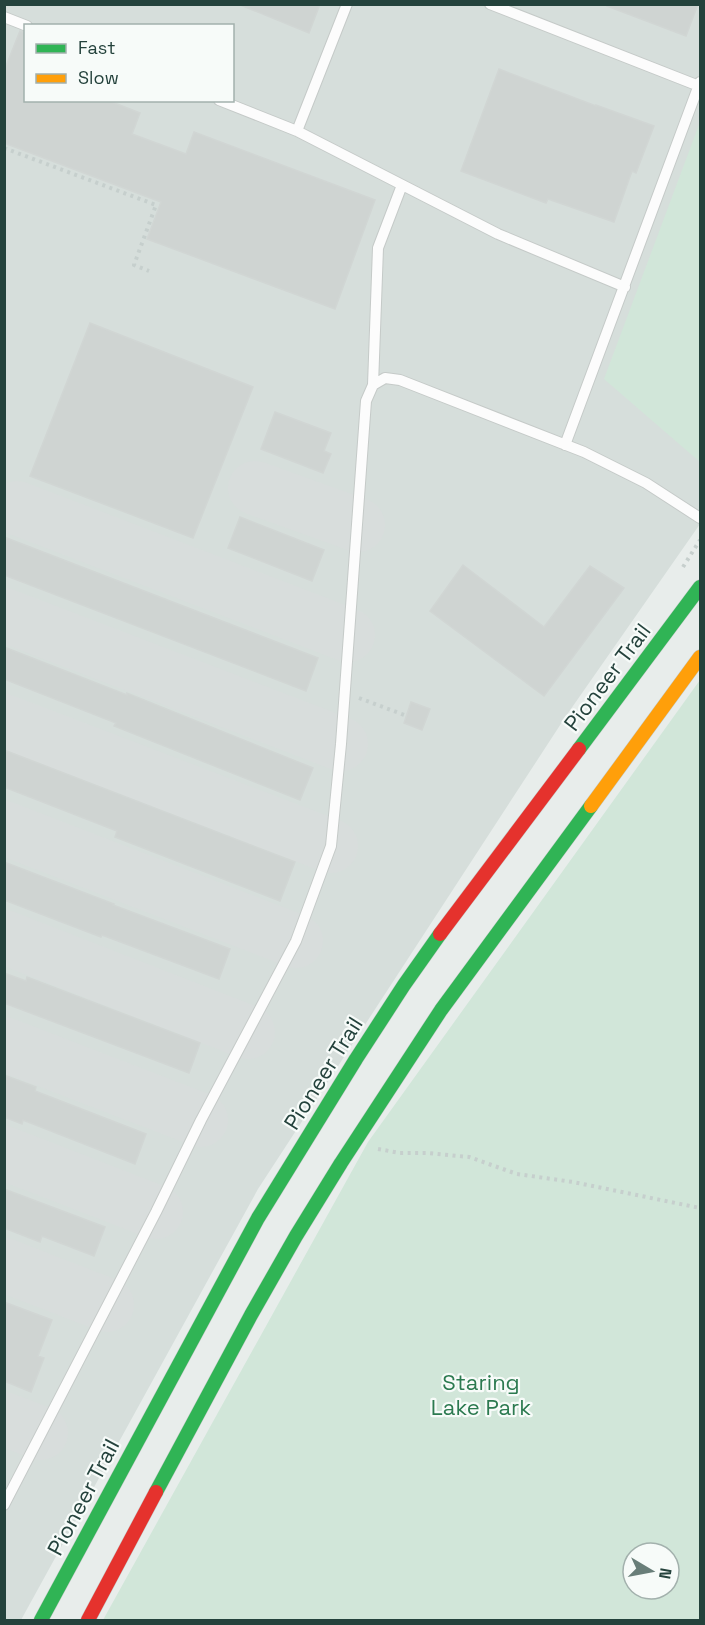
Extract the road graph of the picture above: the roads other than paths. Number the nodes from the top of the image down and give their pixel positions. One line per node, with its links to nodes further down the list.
1 (347, 4): 7 (lane)
2 (490, 4): 5 (lane)
3 (4, 17): 4 (lane)
4 (24, 25)
5 (700, 84): 9 (lane)
6 (224, 102): 7 (lane)
7 (297, 131): 8 (lane)
8 (402, 185): 9 (lane); 10 (lane)
9 (625, 287): 11 (lane)
10 (373, 385): 11 (lane); 15 (lane)
11 (565, 445): 12 (lane)
12 (700, 518)
13 (700, 586): 16 (main road, Pioneer Trail)
14 (700, 657): 17 (main road)
15 (4, 1505)
16 (41, 1620)
17 (88, 1620)

